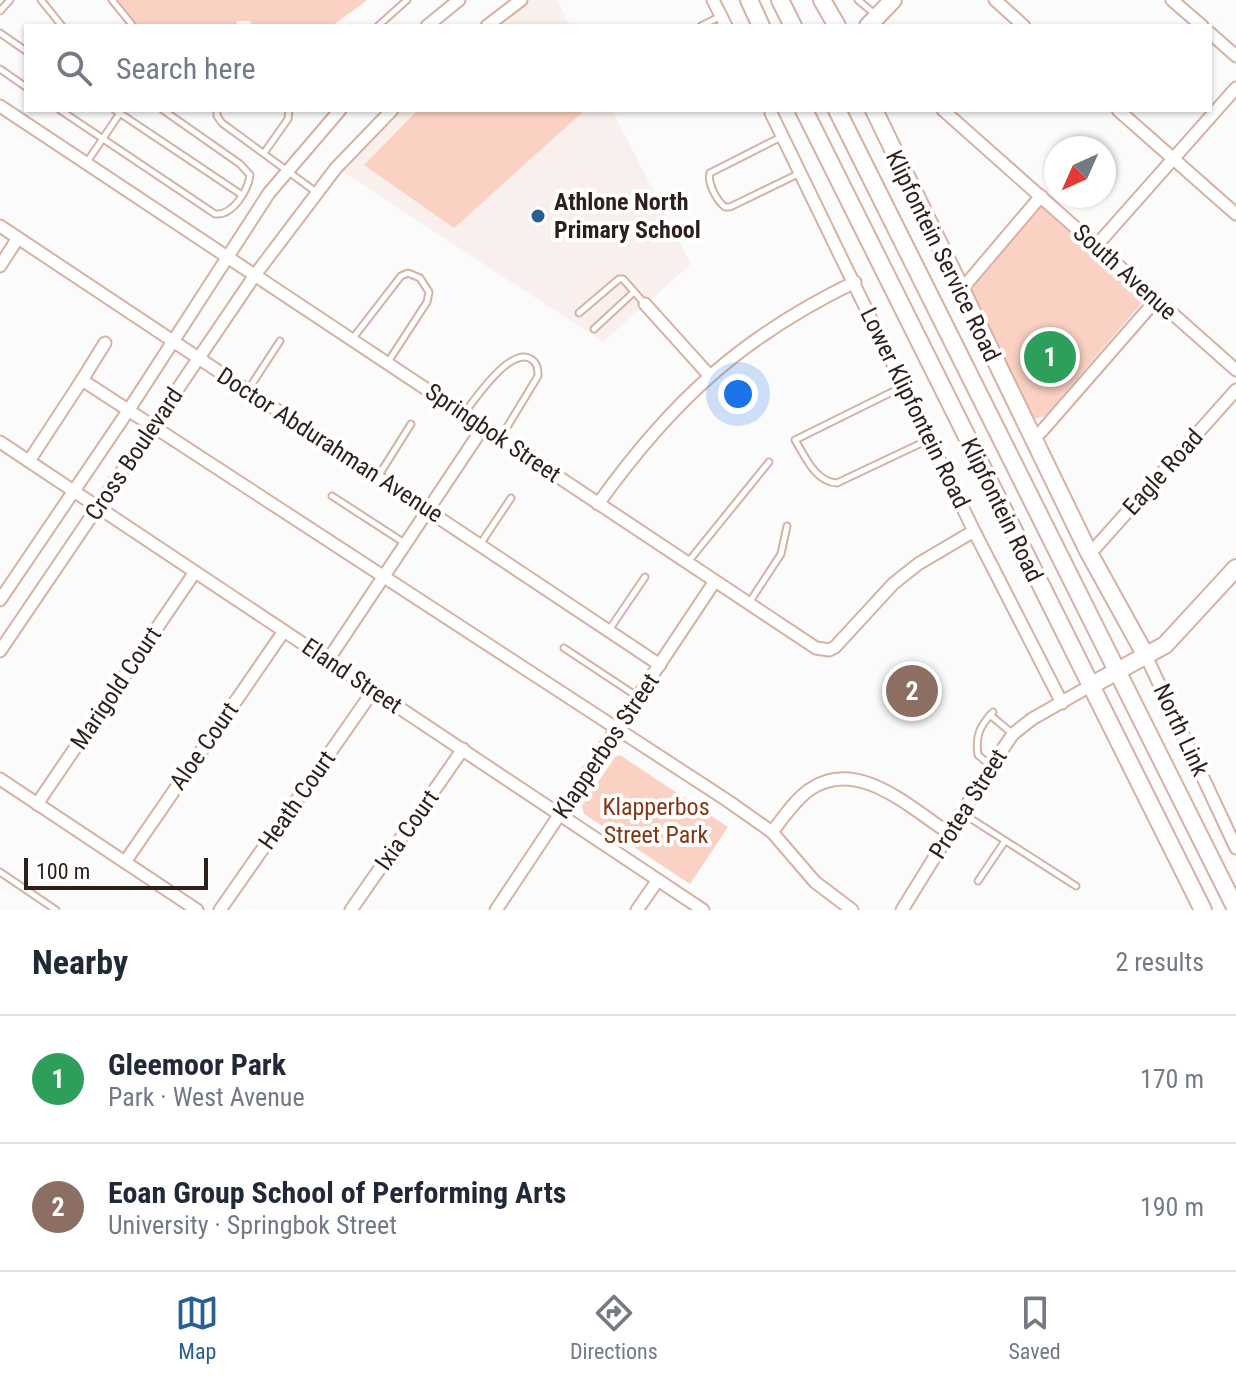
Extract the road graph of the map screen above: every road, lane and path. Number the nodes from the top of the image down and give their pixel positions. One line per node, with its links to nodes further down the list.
1 (10, 0): 15 (lane)
2 (41, 0): 18 (lane)
3 (112, 0): 19 (lane)
4 (407, 0): 20 (lane)
5 (459, 0): 21 (street)
6 (521, 0): 22 (street)
7 (713, 0): 16 (street)
8 (749, 0): 23 (main road)
9 (780, 0): 24 (main road)
10 (858, 0): 17 (lane)
11 (893, 0): 17 (main road)
12 (995, 0): 26 (street)
13 (1172, 0): 27 (street)
14 (823, 1): 25 (main road)
15 (0, 11)
16 (724, 21)
17 (873, 22)
18 (60, 24)
19 (131, 24)
20 (380, 24)
21 (429, 24)
22 (490, 24)
23 (760, 24)
24 (792, 24)
25 (836, 24)
26 (1022, 24)
27 (1200, 24)
28 (0, 33): 30 (lane)
29 (1212, 35): 31 (street)
30 (24, 50)
31 (1236, 56)
32 (0, 69): 33 (lane)
33 (24, 86)
34 (1236, 88): 52 (street)
35 (0, 106): 53 (street, Springbok Street)
36 (63, 112): 50 (lane)
37 (117, 112): 50 (lane); 57 (lane)
38 (166, 112): 57 (lane)
39 (217, 112): 51 (lane)
40 (289, 112): 51 (lane)
41 (338, 112): 54 (street, Cross Boulevard)
42 (390, 112): 56 (street, Cross Boulevard)
43 (805, 112): 124 (main road, Klipfontein Road)
44 (838, 112): 123 (main road, Klipfontein Road)
45 (875, 112): 67 (main road, Klipfontein Service Road)
46 (945, 112): 58 (street, South Avenue)
47 (1120, 112): 52 (street)
48 (771, 113): 49 (street, Lower Klipfontein Road)
49 (783, 136): 55 (street, Lower Klipfontein Road); 55 (lane)
50 (102, 138): 53 (lane); 57 (lane)
51 (264, 153): 54 (lane)
52 (1173, 159): 59 (street); 62 (street)
53 (86, 163): 63 (street, Springbok Street)
54 (288, 170): 56 (lane); 63 (street, Cross Boulevard)
55 (800, 172): 66 (street, Lower Klipfontein Road)
56 (317, 192): 65 (street, Cross Boulevard)
57 (242, 195)
58 (1041, 196): 62 (street, South Avenue); 67 (street)
59 (1236, 214)
60 (0, 226): 61 (street, Doctor Abdurahman Avenue)
61 (18, 238): 64 (street); 74 (street, Doctor Abdurahman Avenue)
62 (1096, 246): 69 (street, South Avenue)
63 (228, 257): 65 (street, Springbok Street); 74 (street, Cross Boulevard)
64 (0, 266)
65 (255, 275): 73 (street, Springbok Street); 77 (street, Cross Boulevard)
66 (855, 282): 80 (street); 82 (street, Lower Klipfontein Road)
67 (958, 287): 90 (main road, Klipfontein Service Road)
68 (634, 292): 70 (lane); 71 (lane); 72 (lane)
69 (1156, 300): 79 (street, South Avenue); 90 (street)
70 (645, 304): 80 (street)
71 (579, 313)
72 (594, 329)
73 (352, 339): 78 (street, Springbok Street); 78 (lane)
74 (173, 341): 77 (street, Doctor Abdurahman Avenue); 85 (street, Cross Boulevard)
75 (280, 341): 83 (lane)
76 (105, 343): 81 (street)
77 (198, 358): 83 (street, Doctor Abdurahman Avenue); 89 (street, Cross Boulevard)
78 (387, 363): 86 (street, Springbok Street)
79 (1236, 370)
80 (709, 375): 100 (street)
81 (82, 380): 85 (street); 94 (street)
82 (905, 386): 92 (street, Lower Klipfontein Road); 92 (lane)
83 (248, 390): 96 (street, Doctor Abdurahman Avenue)
84 (1236, 390): 107 (street, Eagle Road)
85 (128, 411): 89 (street); 97 (street, Cross Boulevard)
86 (464, 413): 88 (street, Springbok Street); 91 (lane)
87 (411, 424): 96 (lane)
88 (484, 426): 91 (street, Springbok Street); 102 (street)
89 (152, 427): 101 (street, Cross Boulevard); 112 (street)
90 (1032, 436): 107 (main road, Klipfontein Service Road)
91 (501, 438): 100 (street, Springbok Street)
92 (931, 439): 104 (street, Lower Klipfontein Road)
93 (0, 442): 94 (street, Eland Street)
94 (29, 461): 97 (street, Eland Street)
95 (769, 462): 108 (lane)
96 (378, 476): 102 (street, Doctor Abdurahman Avenue)
97 (73, 491): 101 (street, Eland Street); 114 (street, Cross Boulevard)
98 (332, 496): 105 (lane)
99 (511, 498): 106 (lane)
100 (598, 504): 108 (street, Springbok Street)
101 (99, 508): 110 (street, Eland Street); 119 (street, Cross Boulevard)
102 (430, 510): 105 (street); 106 (street, Doctor Abdurahman Avenue)
103 (787, 526): 115 (lane)
104 (974, 531): 115 (street, Springbok Street); 127 (street, Lower Klipfontein Road)
105 (407, 544): 112 (street)
106 (480, 544): 117 (street, Doctor Abdurahman Avenue)
107 (1088, 551): 120 (main road, Klipfontein Service Road)
108 (687, 562): 113 (street, Springbok Street)
109 (1236, 568): 120 (main road)
110 (195, 572): 116 (street, Eland Street); 133 (street, Marigold Court)
111 (645, 577): 117 (lane)
112 (384, 579): 121 (street); 128 (street)
113 (715, 581): 115 (street, Springbok Street); 122 (street, Klapperbos Street)
114 (0, 600)
115 (749, 604)
116 (284, 631): 121 (street, Eland Street); 140 (street, Aloe Court)
117 (609, 631): 122 (street, Doctor Abdurahman Avenue)
118 (564, 648): 126 (lane)
119 (0, 651)
120 (1146, 656): 123 (main road); 139 (street, North Link)
121 (328, 660): 125 (street, Eland Street)
122 (660, 665): 126 (street, Klapperbos Street)
123 (1116, 672): 124 (main road); 145 (main road, Klipfontein Road)
124 (1090, 686): 127 (street, Protea Street); 155 (main road, Klipfontein Road)
125 (373, 691): 130 (street, Eland Street); 148 (street, Heath Court)
126 (639, 698): 128 (street, Klapperbos Street)
127 (1062, 703): 129 (street, Protea Street)
128 (617, 730): 135 (street, Klapperbos Street); 136 (street)
129 (1013, 734): 131 (street, Protea Street); 131 (lane)
130 (463, 749): 135 (street, Eland Street); 149 (street, Ixia Court)
131 (991, 766): 134 (street, Protea Street)
132 (0, 779): 133 (street)
133 (37, 804): 140 (street)
134 (962, 813): 137 (street, Protea Street); 138 (lane)
135 (560, 815): 142 (street, Eland Street); 150 (street, Klapperbos Street)
136 (772, 832): 137 (street); 153 (street)
137 (949, 833): 154 (street, Protea Street)
138 (1005, 841): 143 (lane); 144 (lane)
139 (1236, 848)
140 (125, 862): 147 (street)
141 (0, 872): 146 (lane)
142 (658, 880): 151 (street); 152 (street, Eland Street)
143 (978, 881)
144 (1076, 886)
145 (1236, 909)
146 (56, 910)
147 (197, 910)
148 (220, 910)
149 (351, 910)
150 (496, 910)
151 (637, 910)
152 (703, 910)
153 (852, 910)
154 (902, 910)
155 (1203, 910)

